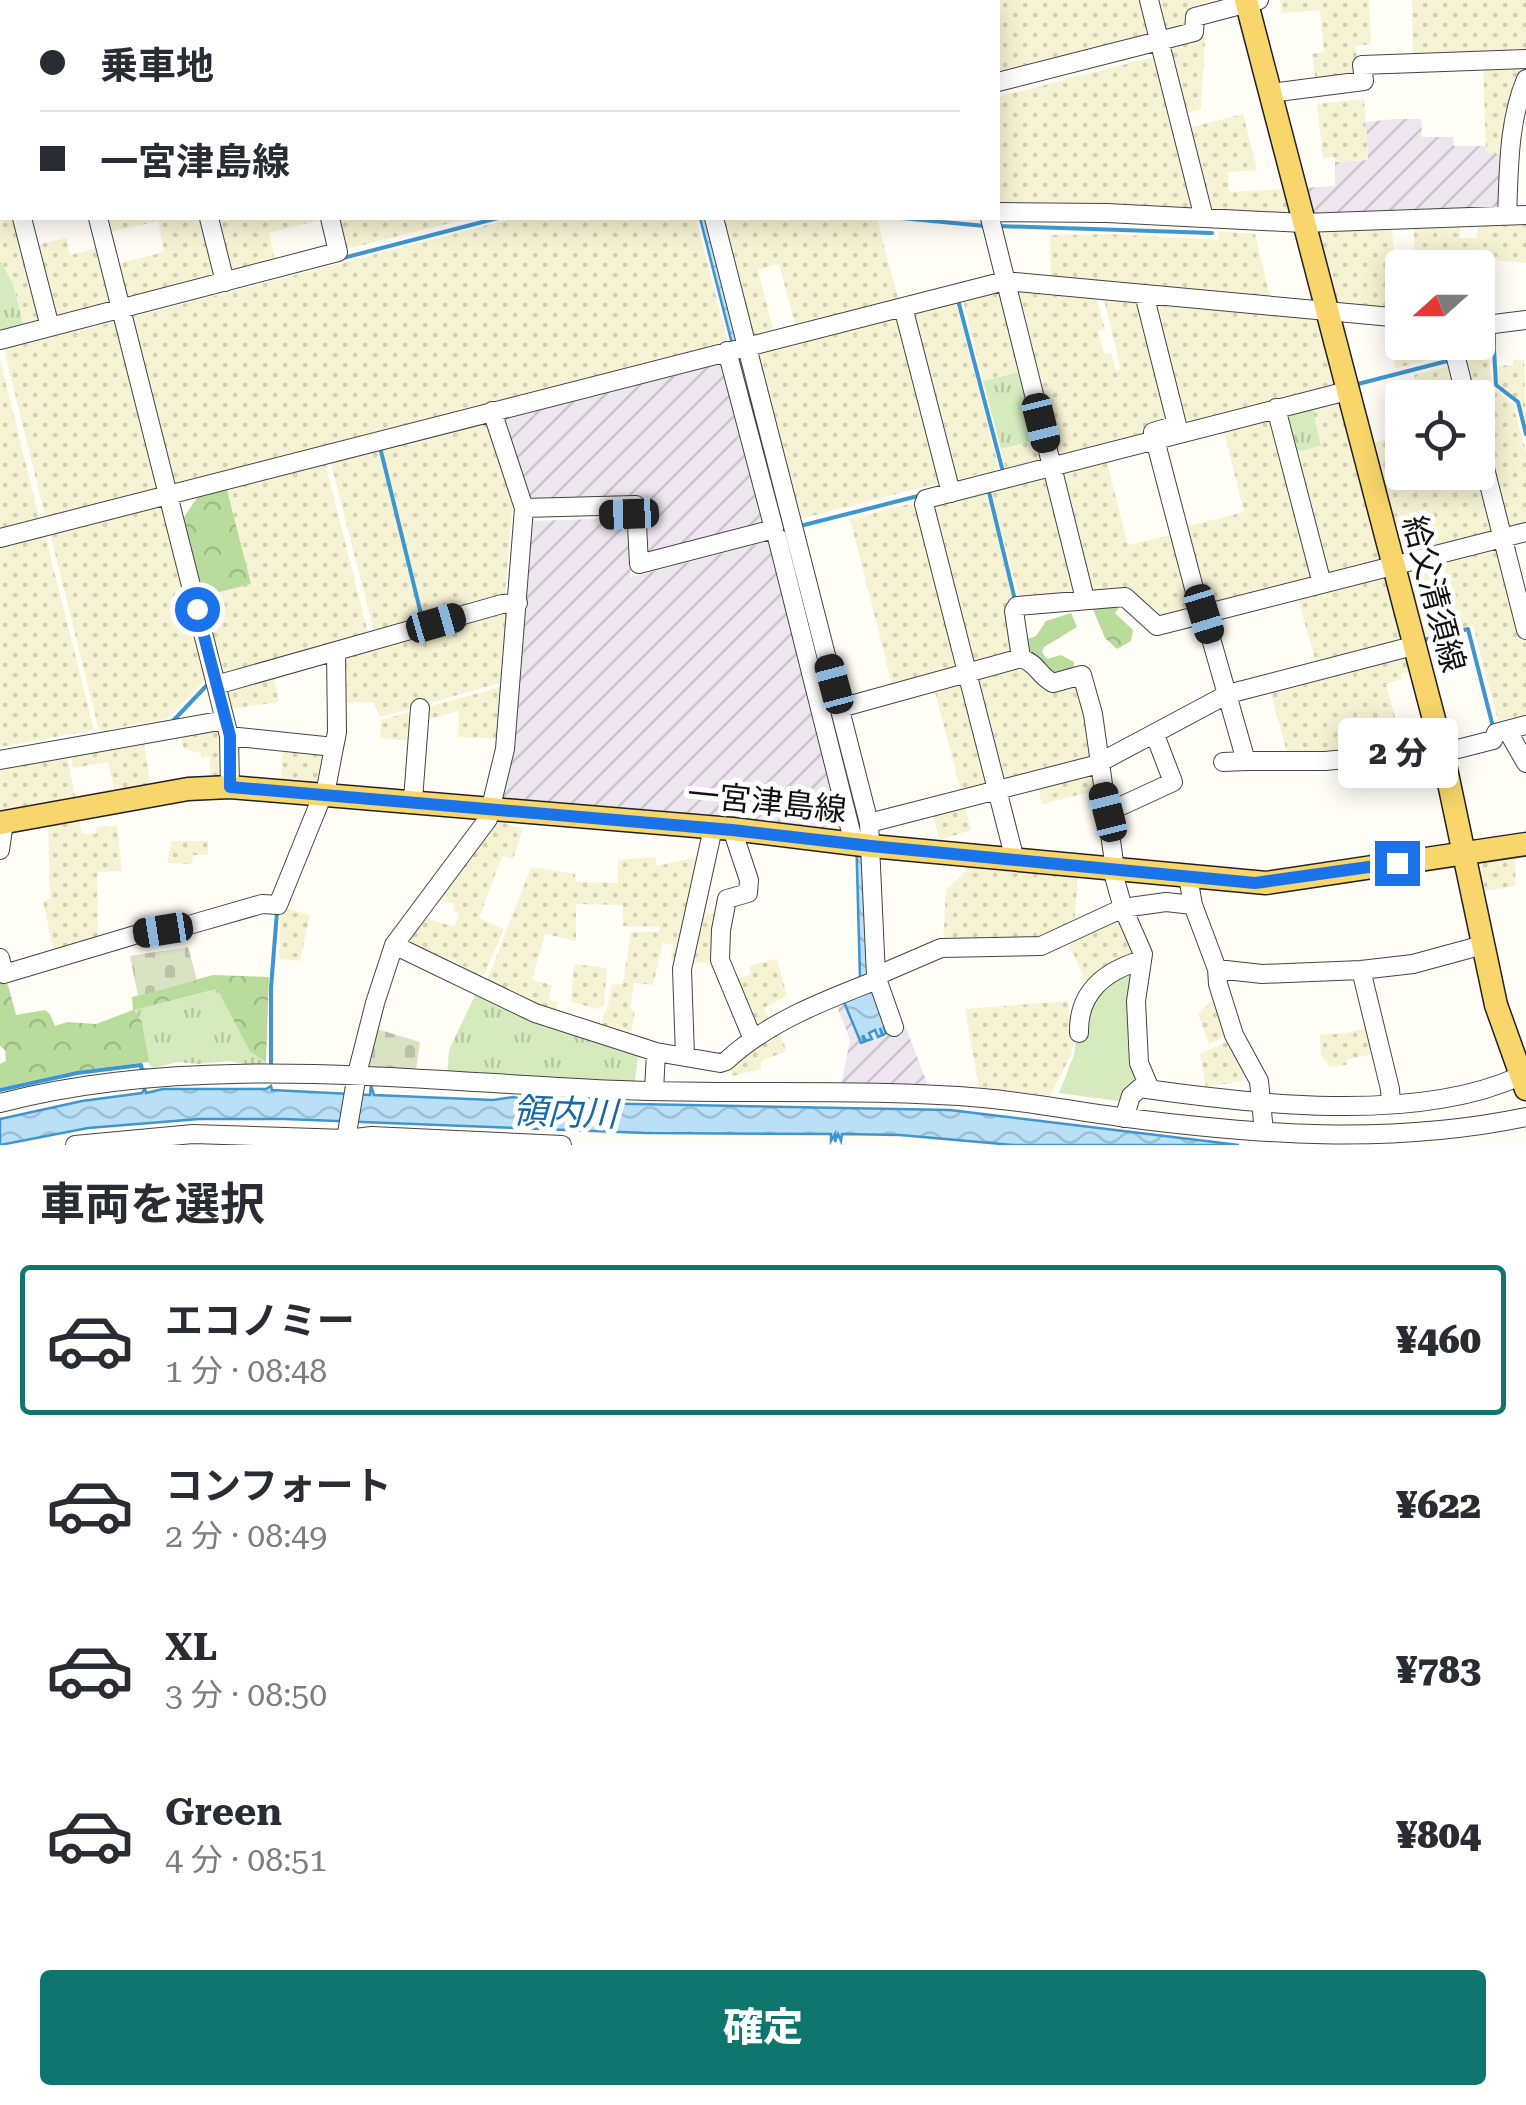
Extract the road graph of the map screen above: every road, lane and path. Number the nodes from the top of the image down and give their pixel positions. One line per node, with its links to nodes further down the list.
1 (1149, 0): 3 (street)
2 (1251, 1): 3 (street); 8 (main road, 給父清須線)
3 (1161, 46): 6 (street); 7 (street); 11 (street)
4 (1526, 59): 8 (street)
5 (1526, 79): 10 (street)
6 (1000, 82)
7 (1000, 92)
8 (1270, 93): 18 (main road, 給父清須線)
9 (1000, 212): 11 (street)
10 (1516, 216): 18 (street)
11 (1204, 218): 18 (street)
12 (23, 220): 28 (street)
13 (99, 220): 24 (street)
14 (210, 220): 20 (street)
15 (330, 220): 20 (street)
16 (714, 220): 30 (street)
17 (990, 220): 19 (street)
18 (1303, 223): 23 (main road, 給父清須線)
19 (1005, 281): 21 (street); 22 (street); 35 (street)
20 (226, 282): 24 (street)
21 (1144, 294): 23 (street); 34 (street)
22 (903, 307): 30 (street); 37 (street)
23 (1326, 308): 25 (street); 31 (main road, 給父清須線)
24 (121, 309): 28 (street); 38 (street)
25 (1385, 316)
26 (1526, 320): 27 (street)
27 (1495, 324)
28 (50, 327): 29 (street)
29 (0, 340)
30 (737, 348): 33 (street); 41 (street); 41 (street)
31 (1347, 391): 32 (street); 44 (main road, 給父清須線)
32 (1276, 408): 34 (street); 45 (street)
33 (492, 411): 38 (street); 39 (street)
34 (1154, 438): 35 (street); 48 (street)
35 (1052, 466): 37 (street); 46 (street)
36 (1490, 490): 43 (street)
37 (951, 492): 53 (street)
38 (168, 494): 42 (street); 54 (street)
39 (524, 513): 41 (street); 47 (street)
40 (1526, 532): 43 (street)
41 (778, 535): 57 (street); 76 (street)
42 (0, 538)
43 (1502, 538): 44 (street); 49 (street)
44 (1392, 566): 45 (street); 50 (main road, 給父清須線)
45 (1322, 584): 48 (street)
46 (1086, 599): 48 (street); 52 (street)
47 (518, 603): 51 (street); 72 (street)
48 (1202, 615): 55 (street)
49 (1526, 630)
50 (1413, 646): 55 (street); 62 (main road, 給父清須線)
51 (336, 652): 54 (street); 61 (street)
52 (1021, 658): 53 (street); 67 (street)
53 (968, 673): 57 (street); 69 (street)
54 (216, 685): 59 (street)
55 (1228, 694): 60 (street); 64 (street)
56 (420, 708): 71 (street)
57 (840, 708): 76 (street)
58 (1517, 727): 62 (street); 66 (street)
59 (227, 728): 61 (street); 63 (street); 68 (street)
60 (1155, 734): 67 (street); 73 (street)
61 (334, 748): 70 (street)
62 (1442, 752): 64 (street); 79 (main road, 給父清須線)
63 (0, 760)
64 (1246, 761): 65 (street)
65 (1223, 762)
66 (1526, 763)
67 (1099, 764): 69 (street); 73 (street)
68 (230, 787): 70 (main road, 一宮津島線); 74 (main road, 一宮津島線)
69 (998, 792): 76 (street); 80 (street)
70 (324, 794): 71 (main road, 一宮津島線); 87 (street)
71 (413, 800): 72 (main road, 一宮津島線)
72 (491, 808): 75 (main road, 一宮津島線); 85 (street)
73 (1108, 812): 81 (street)
74 (2, 822): 78 (street)
75 (723, 829): 76 (main road, 一宮津島線); 94 (street); 96 (street)
76 (864, 841): 80 (main road, 一宮津島線); 91 (street)
77 (1526, 844): 79 (main road, 一宮津島線)
78 (0, 850)
79 (1466, 852): 82 (main road, 一宮津島線); 86 (main road, 給父清須線)
80 (1015, 860): 81 (main road, 一宮津島線)
81 (1114, 869): 82 (main road, 一宮津島線); 84 (street)
82 (1188, 876): 83 (street)
83 (1193, 905): 84 (street); 89 (street)
84 (1124, 908): 88 (street); 91 (street)
85 (394, 945): 95 (street); 97 (street)
86 (1483, 945): 90 (street); 98 (main road, 給父清須線)
87 (0, 958)
88 (1142, 960): 93 (street); 99 (street)
89 (1218, 969): 90 (street); 101 (street)
90 (1361, 970): 103 (street)
91 (872, 981): 92 (street); 94 (street)
92 (894, 1027)
93 (1080, 1033)
94 (752, 1037): 96 (street)
95 (656, 1052): 96 (street); 100 (street)
96 (685, 1056)
97 (357, 1077): 100 (street); 102 (street); 107 (street)
98 (1523, 1082): 103 (street)
99 (1150, 1089): 101 (street); 105 (street)
100 (654, 1091): 105 (street)
101 (1263, 1102): 103 (street); 106 (street)
102 (0, 1103)
103 (1391, 1104)
104 (1526, 1116): 106 (street)
105 (1124, 1118): 106 (street)
106 (1264, 1132)
107 (346, 1139): 108 (street); 110 (street)
108 (263, 1140): 109 (street)
109 (75, 1145)
110 (562, 1145)

